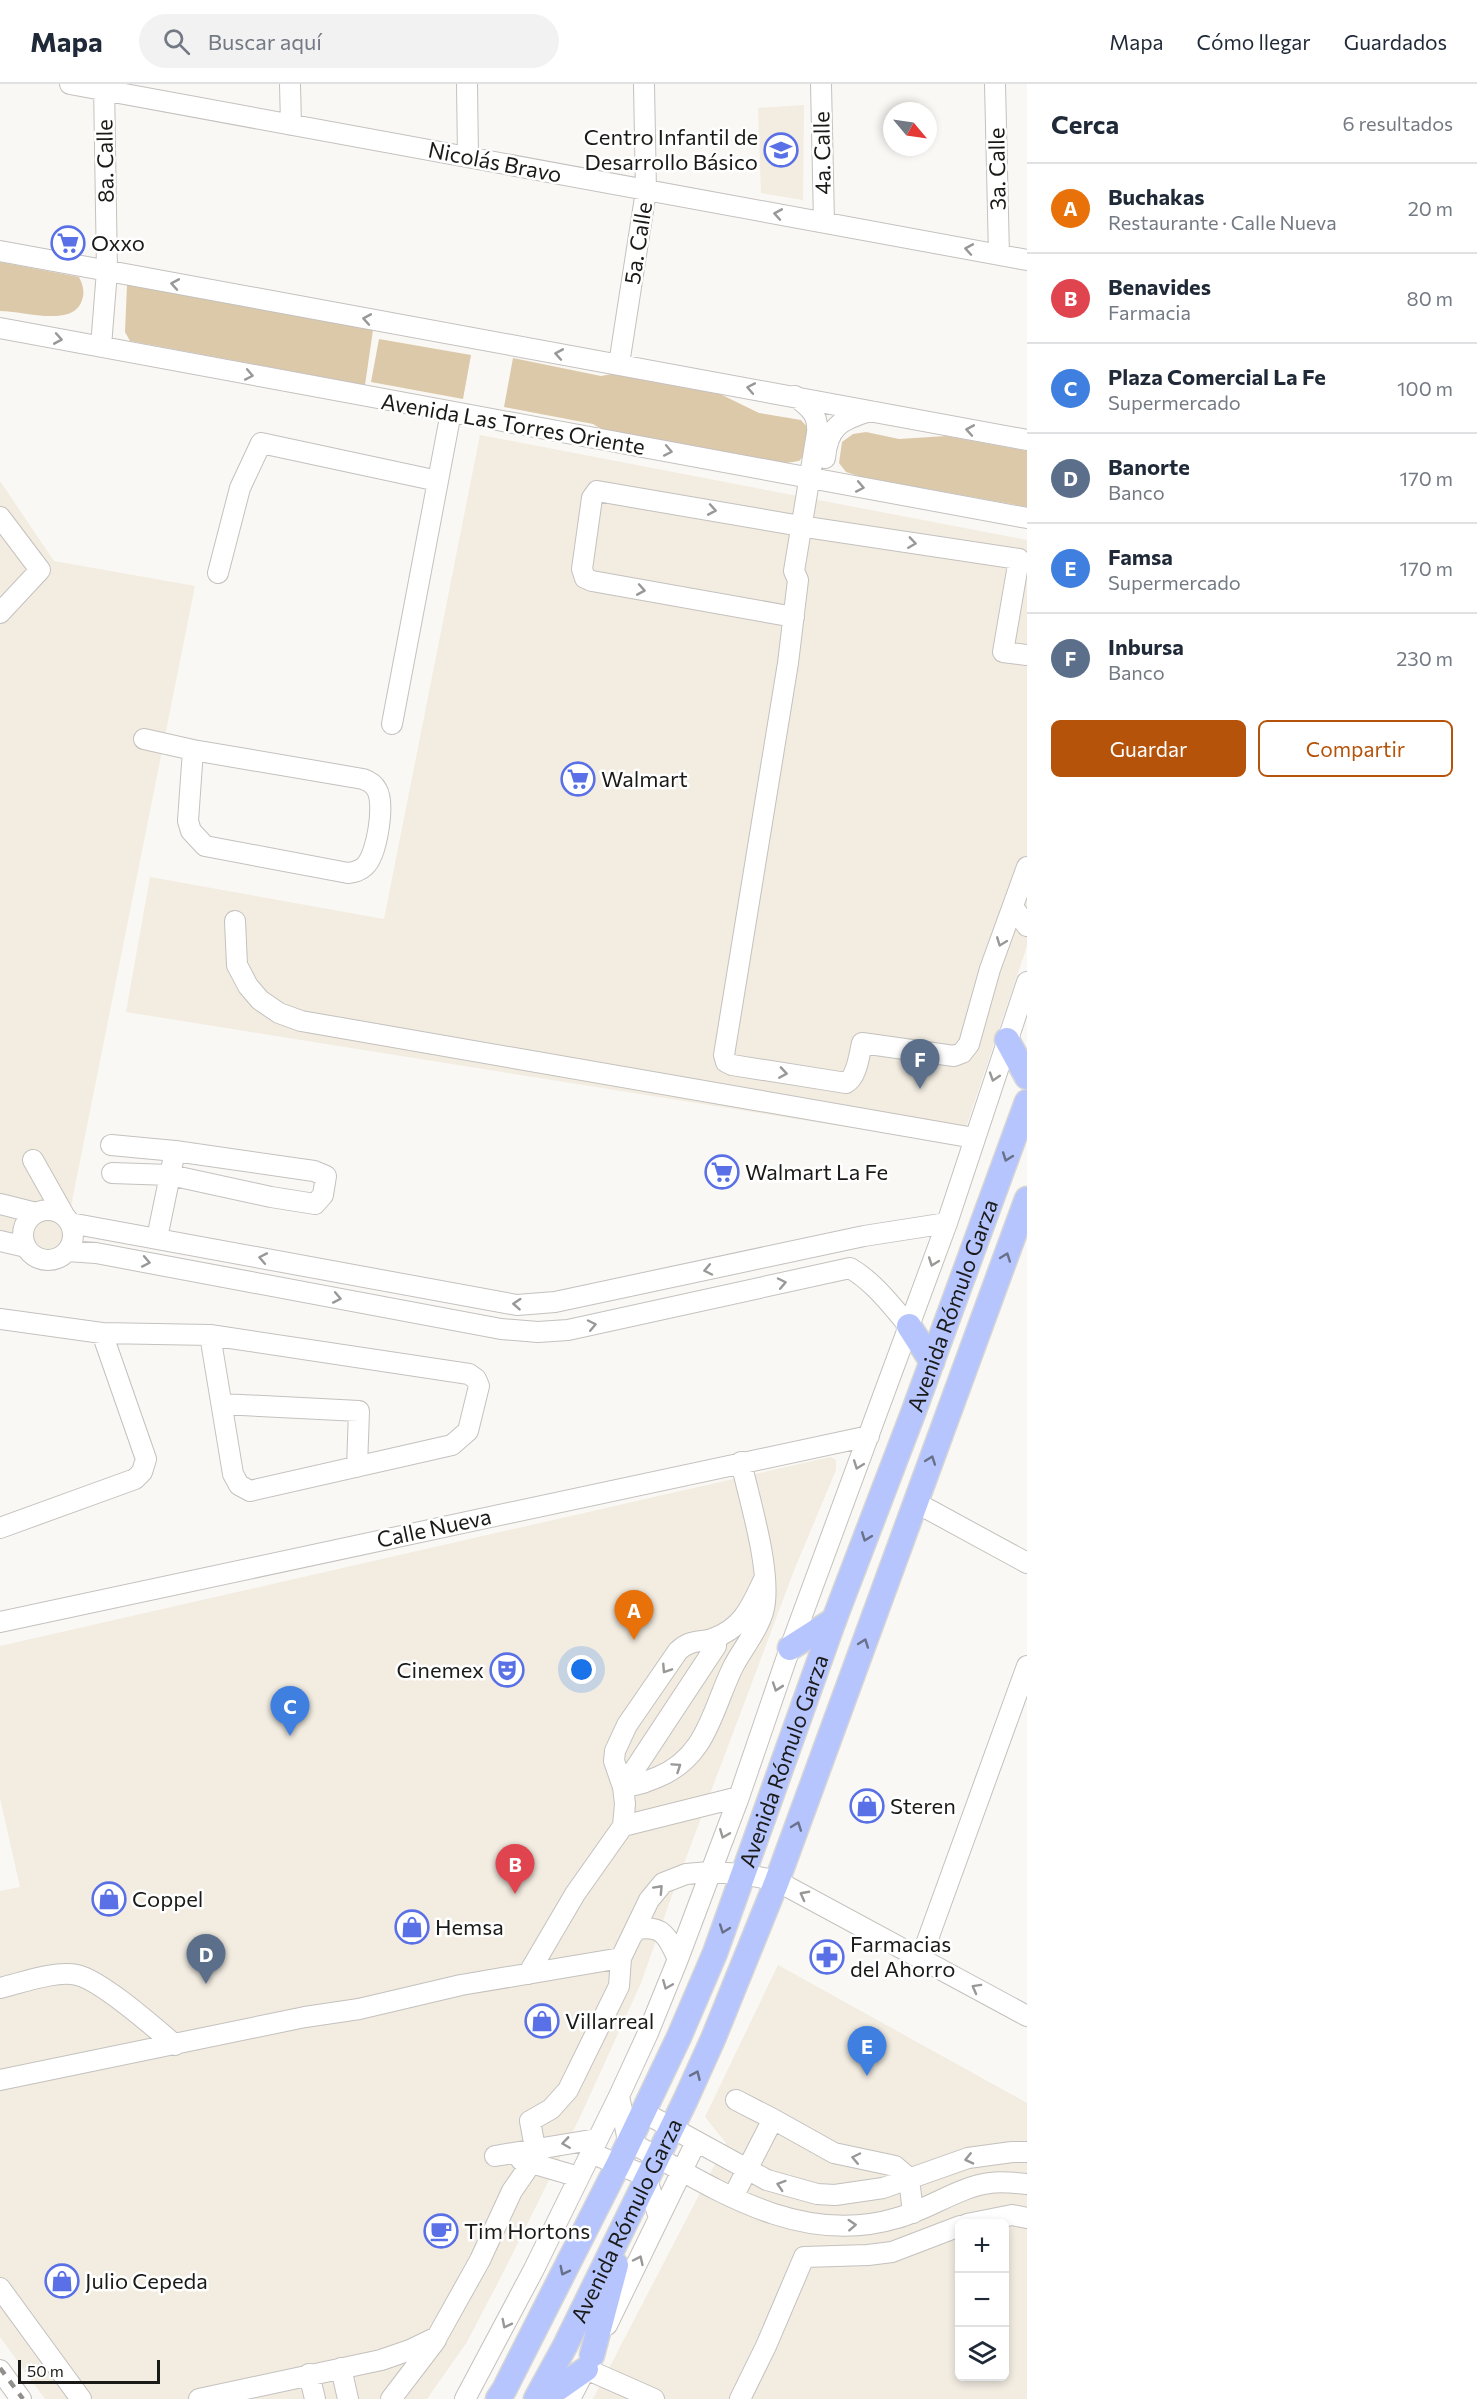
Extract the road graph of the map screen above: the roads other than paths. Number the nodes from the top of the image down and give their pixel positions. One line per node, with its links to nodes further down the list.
1 (70, 84): 7 (street, Nicolás Bravo)
2 (290, 84): 8 (street)
3 (466, 84): 9 (street)
4 (644, 84): 10 (street, 5a. Calle)
5 (821, 84): 11 (street, 4a. Calle)
6 (995, 84): 13 (street, 3a. Calle)
7 (104, 87): 8 (street, Nicolás Bravo); 15 (street, 8a. Calle)
8 (291, 125): 9 (street, Nicolás Bravo)
9 (468, 157): 10 (street, Nicolás Bravo)
10 (646, 191): 11 (street, Nicolás Bravo, one-way to 10); 18 (street, 5a. Calle)
11 (824, 222): 13 (street, Nicolás Bravo, one-way to 11)
12 (0, 251): 15 (street)
13 (999, 255): 14 (street, Nicolás Bravo)
14 (1027, 260)
15 (107, 271): 17 (street, 8a. Calle); 18 (street, one-way to 15)
16 (0, 328): 17 (street, Avenida Las Torres Oriente, one-way to 17)
17 (101, 346): 21 (street, Avenida Las Torres Oriente, one-way to 21)
18 (619, 364): 19 (street, one-way to 18)
19 (795, 396): 20 (street); 23 (street)
20 (870, 411): 22 (street, one-way to 20); 23 (street)
21 (451, 412): 23 (street, Avenida Las Torres Oriente, one-way to 23); 24 (street)
22 (1027, 440)
23 (816, 479): 26 (street, Avenida Las Torres Oriente, one-way to 26); 27 (street)
24 (438, 481): 29 (street); 33 (street)
25 (0, 517): 30 (street)
26 (1027, 519)
27 (807, 527): 28 (street, one-way to 28); 31 (street); 31 (street)
28 (1023, 560): 32 (street)
29 (218, 573)
30 (0, 613)
31 (794, 617): 37 (street)
32 (1027, 655)
33 (392, 724)
34 (144, 739): 35 (street)
35 (194, 750): 35 (street)
36 (1027, 867): 37 (street)
37 (1013, 908): 39 (street)
38 (235, 921): 44 (street)
39 (1027, 926)
40 (1027, 982): 41 (street)
41 (1007, 1040): 42 (main road); 44 (street, one-way to 44)
42 (1027, 1077)
43 (1026, 1109): 69 (main road, Avenida Rómulo Garza, one-way to 69)
44 (974, 1138): 54 (street)
45 (111, 1145): 46 (street)
46 (175, 1151): 49 (street); 49 (street)
47 (33, 1160): 53 (street)
48 (112, 1173): 49 (street)
49 (170, 1175): 56 (street)
50 (1027, 1199): 74 (main road, Avenida Rómulo Garza, one-way to 50)
51 (0, 1204): 52 (street)
52 (36, 1213): 53 (street); 59 (street)
53 (67, 1219): 55 (street); 60 (street)
54 (947, 1223): 57 (street); 65 (street, one-way to 65)
55 (123, 1232): 56 (street); 61 (street)
56 (157, 1238): 63 (street, one-way to 56)
57 (848, 1240): 62 (street); 63 (street, one-way to 63)
58 (0, 1241): 59 (street)
59 (26, 1247): 60 (street)
60 (67, 1251): 61 (street)
61 (120, 1258): 66 (street, one-way to 66)
62 (850, 1268): 65 (street); 66 (street, one-way to 62)
63 (555, 1302): 66 (street)
64 (0, 1319): 67 (street)
65 (909, 1326): 69 (main road); 71 (street)
66 (551, 1332)
67 (102, 1333): 68 (street); 75 (street)
68 (210, 1335): 70 (street); 73 (street)
69 (932, 1362): 78 (main road, Avenida Rómulo Garza, one-way to 78)
70 (222, 1404): 73 (street); 73 (street)
71 (869, 1436): 72 (street, Calle Nueva); 81 (street, one-way to 81)
72 (741, 1462): 77 (street); 79 (street, Calle Nueva)
73 (357, 1467)
74 (915, 1502): 76 (street); 89 (main road, Avenida Rómulo Garza, one-way to 74)
75 (0, 1528)
76 (1027, 1563)
77 (765, 1576): 80 (street); 83 (street)
78 (834, 1620): 81 (main road); 88 (main road, Avenida Rómulo Garza)
79 (0, 1622)
80 (714, 1643): 83 (street); 84 (street); 84 (street, one-way to 84)
81 (790, 1648): 85 (street, one-way to 85)
82 (1027, 1666): 92 (street)
83 (733, 1668): 84 (street, one-way to 83)
84 (623, 1787): 86 (street)
85 (739, 1797): 86 (street); 87 (street, one-way to 87)
86 (622, 1826): 94 (street)
87 (709, 1872): 88 (street); 90 (street, one-way to 87); 93 (street)
88 (744, 1874): 89 (street); 101 (main road, Avenida Rómulo Garza, one-way to 101)
89 (777, 1881): 92 (street, one-way to 89); 103 (main road, Avenida Rómulo Garza, one-way to 89)
90 (632, 1935): 91 (street); 93 (street)
91 (621, 1958): 94 (street); 108 (street)
92 (921, 1958): 96 (street, one-way to 92)
93 (678, 1959): 99 (street, one-way to 99)
94 (528, 1974): 97 (street)
95 (0, 1988): 97 (street)
96 (1027, 2016)
97 (175, 2045): 98 (street)
98 (0, 2080)
99 (619, 2096): 105 (street); 106 (street)
100 (736, 2100): 102 (street)
101 (643, 2112): 103 (street); 106 (main road, Avenida Rómulo Garza)
102 (773, 2119): 110 (street); 113 (street, one-way to 102)
103 (672, 2128): 104 (street); 109 (main road, Avenida Rómulo Garza)
104 (696, 2142): 110 (street); 111 (street)
105 (594, 2146): 106 (street); 108 (street, one-way to 108); 112 (street)
106 (623, 2152): 109 (street); 135 (main road, Avenida Rómulo Garza, one-way to 135)
107 (1027, 2152): 113 (street, one-way to 113)
108 (533, 2155): 112 (street); 123 (street)
109 (652, 2167): 111 (street); 116 (main road, Avenida Rómulo Garza); 118 (street)
110 (746, 2169): 113 (street, one-way to 110); 115 (street)
111 (683, 2171): 115 (street); 118 (street)
112 (579, 2177): 134 (street, one-way to 134)
113 (909, 2178): 117 (street)
114 (1027, 2184): 117 (street)
115 (733, 2197): 117 (street, one-way to 117)
116 (630, 2213): 124 (main road); 136 (main road, Avenida Rómulo Garza)
117 (913, 2213)
118 (659, 2218): 124 (street, one-way to 118)
119 (1027, 2218): 120 (street)
120 (990, 2219)
121 (955, 2228): 140 (street)
122 (0, 2288): 129 (street)
123 (437, 2337): 125 (street); 133 (street)
124 (589, 2362): 137 (main road); 138 (street); 139 (street)
125 (341, 2368): 127 (street); 132 (street)
126 (0, 2370): 128 (street)
127 (309, 2374): 130 (street); 131 (street)
128 (21, 2399)
129 (81, 2399)
130 (199, 2399)
131 (315, 2399)
132 (348, 2399)
133 (391, 2399)
134 (465, 2399)
135 (498, 2399)
136 (536, 2399)
137 (543, 2399)
138 (570, 2399)
139 (654, 2399)
140 (740, 2399)

